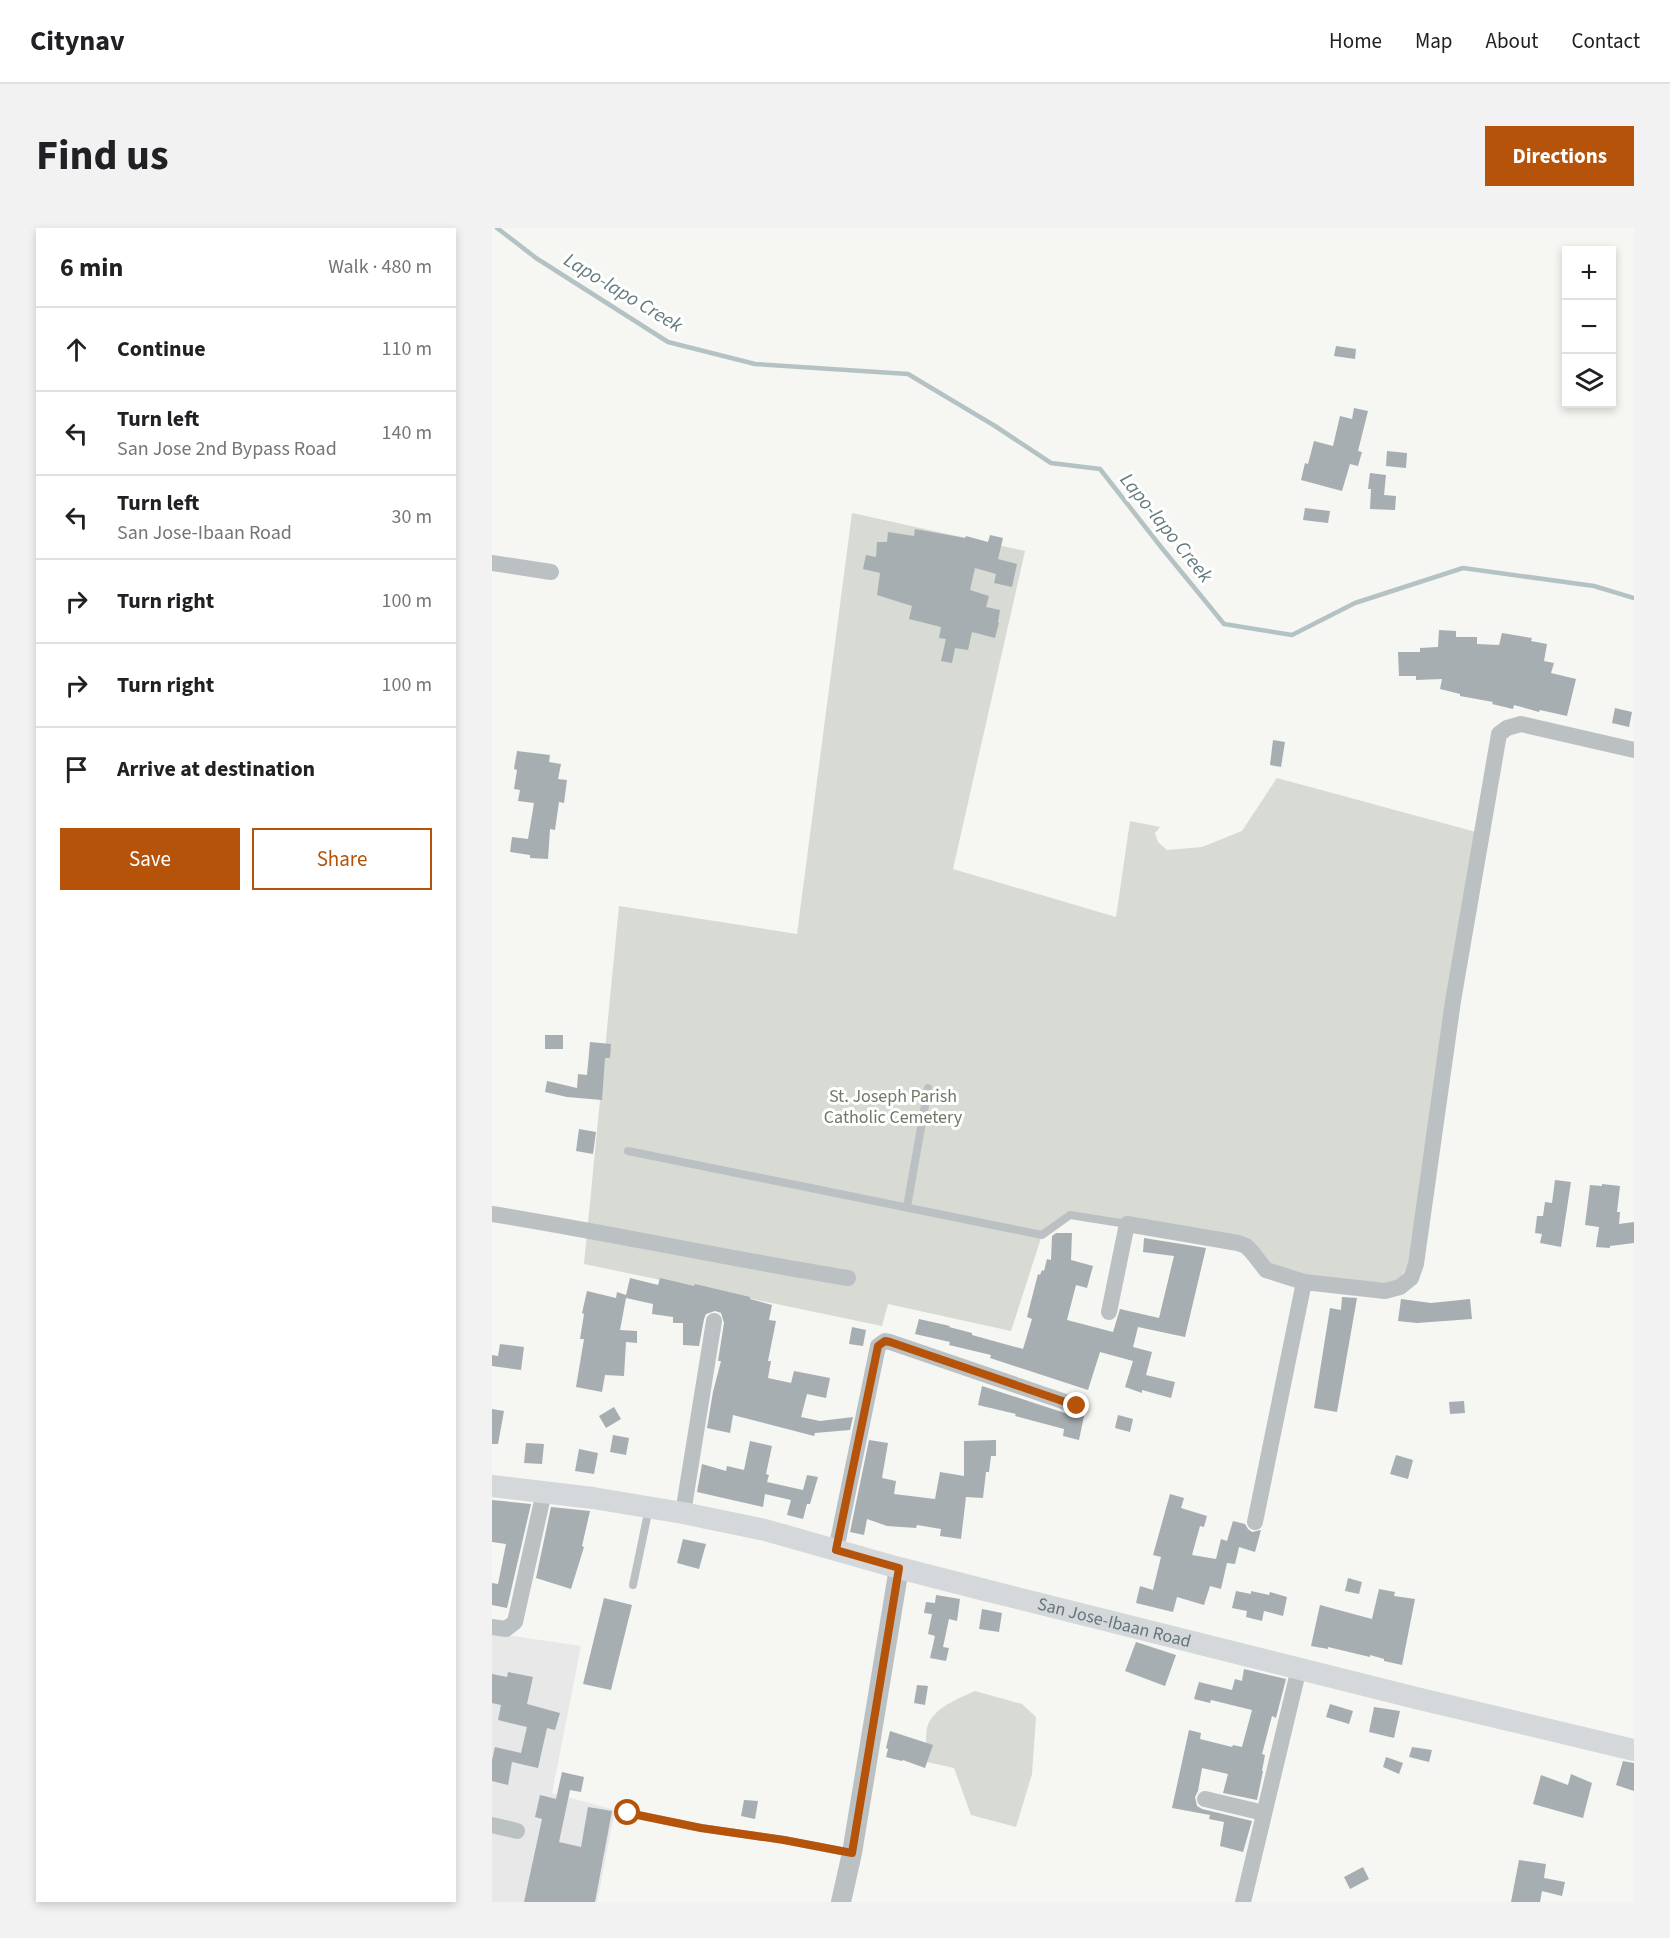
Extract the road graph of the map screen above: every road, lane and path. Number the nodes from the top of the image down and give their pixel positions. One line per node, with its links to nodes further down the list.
1 (492, 563): 2 (street)
2 (551, 572)
3 (1634, 750): 10 (street)
4 (928, 1088): 6 (lane)
5 (628, 1151): 6 (lane)
6 (907, 1207): 8 (lane)
7 (492, 1214): 9 (street)
8 (1127, 1224): 10 (street); 11 (street)
9 (848, 1278)
10 (1304, 1282): 18 (street)
11 (1109, 1312)
12 (714, 1321): 17 (street)
13 (1077, 1406): 19 (street)
14 (492, 1486): 15 (main road, San Jose-Ibaan Road)
15 (544, 1492): 16 (main road, San Jose-Ibaan Road); 22 (street)
16 (650, 1507): 17 (main road, San Jose-Ibaan Road); 21 (lane)
17 (683, 1513): 19 (main road, San Jose-Ibaan Road)
18 (1255, 1521)
19 (836, 1550): 20 (main road, San Jose-Ibaan Road)
20 (899, 1568): 23 (main road, San Jose-Ibaan Road); 30 (street)
21 (633, 1585)
22 (499, 1628)
23 (1299, 1668): 24 (main road, San Jose-Ibaan Road); 27 (street)
24 (1634, 1750)
25 (1204, 1799): 27 (street)
26 (628, 1813): 30 (lane)
27 (1264, 1813): 32 (street)
28 (492, 1825): 29 (street)
29 (518, 1831)
30 (852, 1853): 31 (street)
31 (841, 1902)
32 (1243, 1902)

